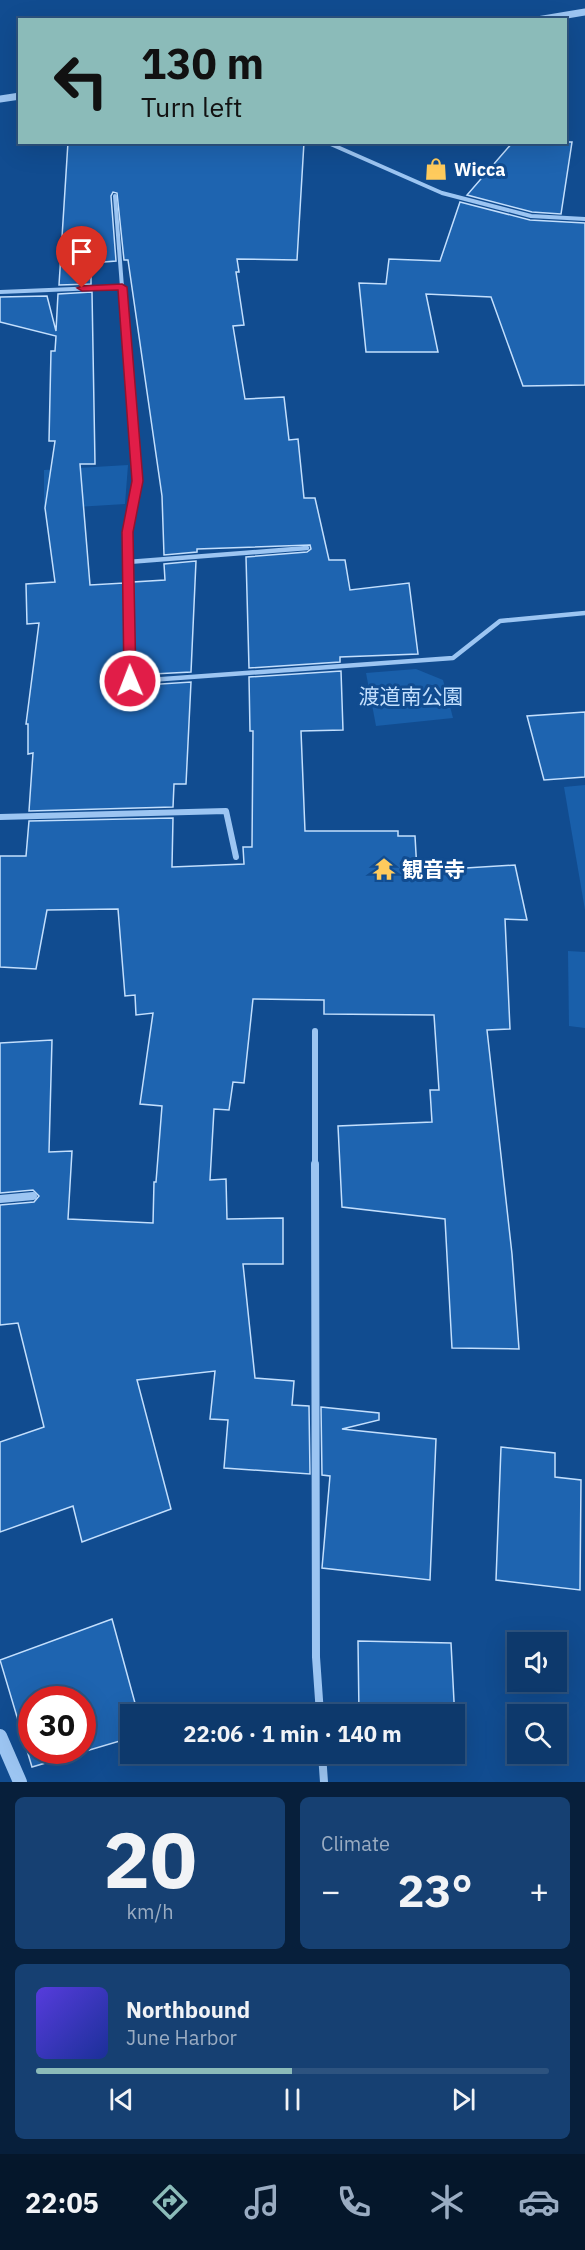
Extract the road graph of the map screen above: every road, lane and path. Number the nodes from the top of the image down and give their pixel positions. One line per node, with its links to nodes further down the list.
1 (585, 12): 2 (street)
2 (549, 18)
3 (18, 96): 4 (street)
4 (0, 99)
5 (331, 144): 7 (street)
6 (115, 196): 8 (street)
7 (585, 219)
8 (122, 287): 9 (street); 11 (street)
9 (0, 292)
10 (307, 548): 11 (street)
11 (128, 562): 12 (street)
12 (585, 613)
13 (0, 818): 14 (street)
14 (236, 857)
15 (315, 1031): 18 (street)
16 (33, 1196): 17 (street)
17 (0, 1199)
18 (319, 1704)
19 (0, 1736): 21 (street)
20 (323, 1764): 22 (street)
21 (20, 1782)
22 (324, 1782)

